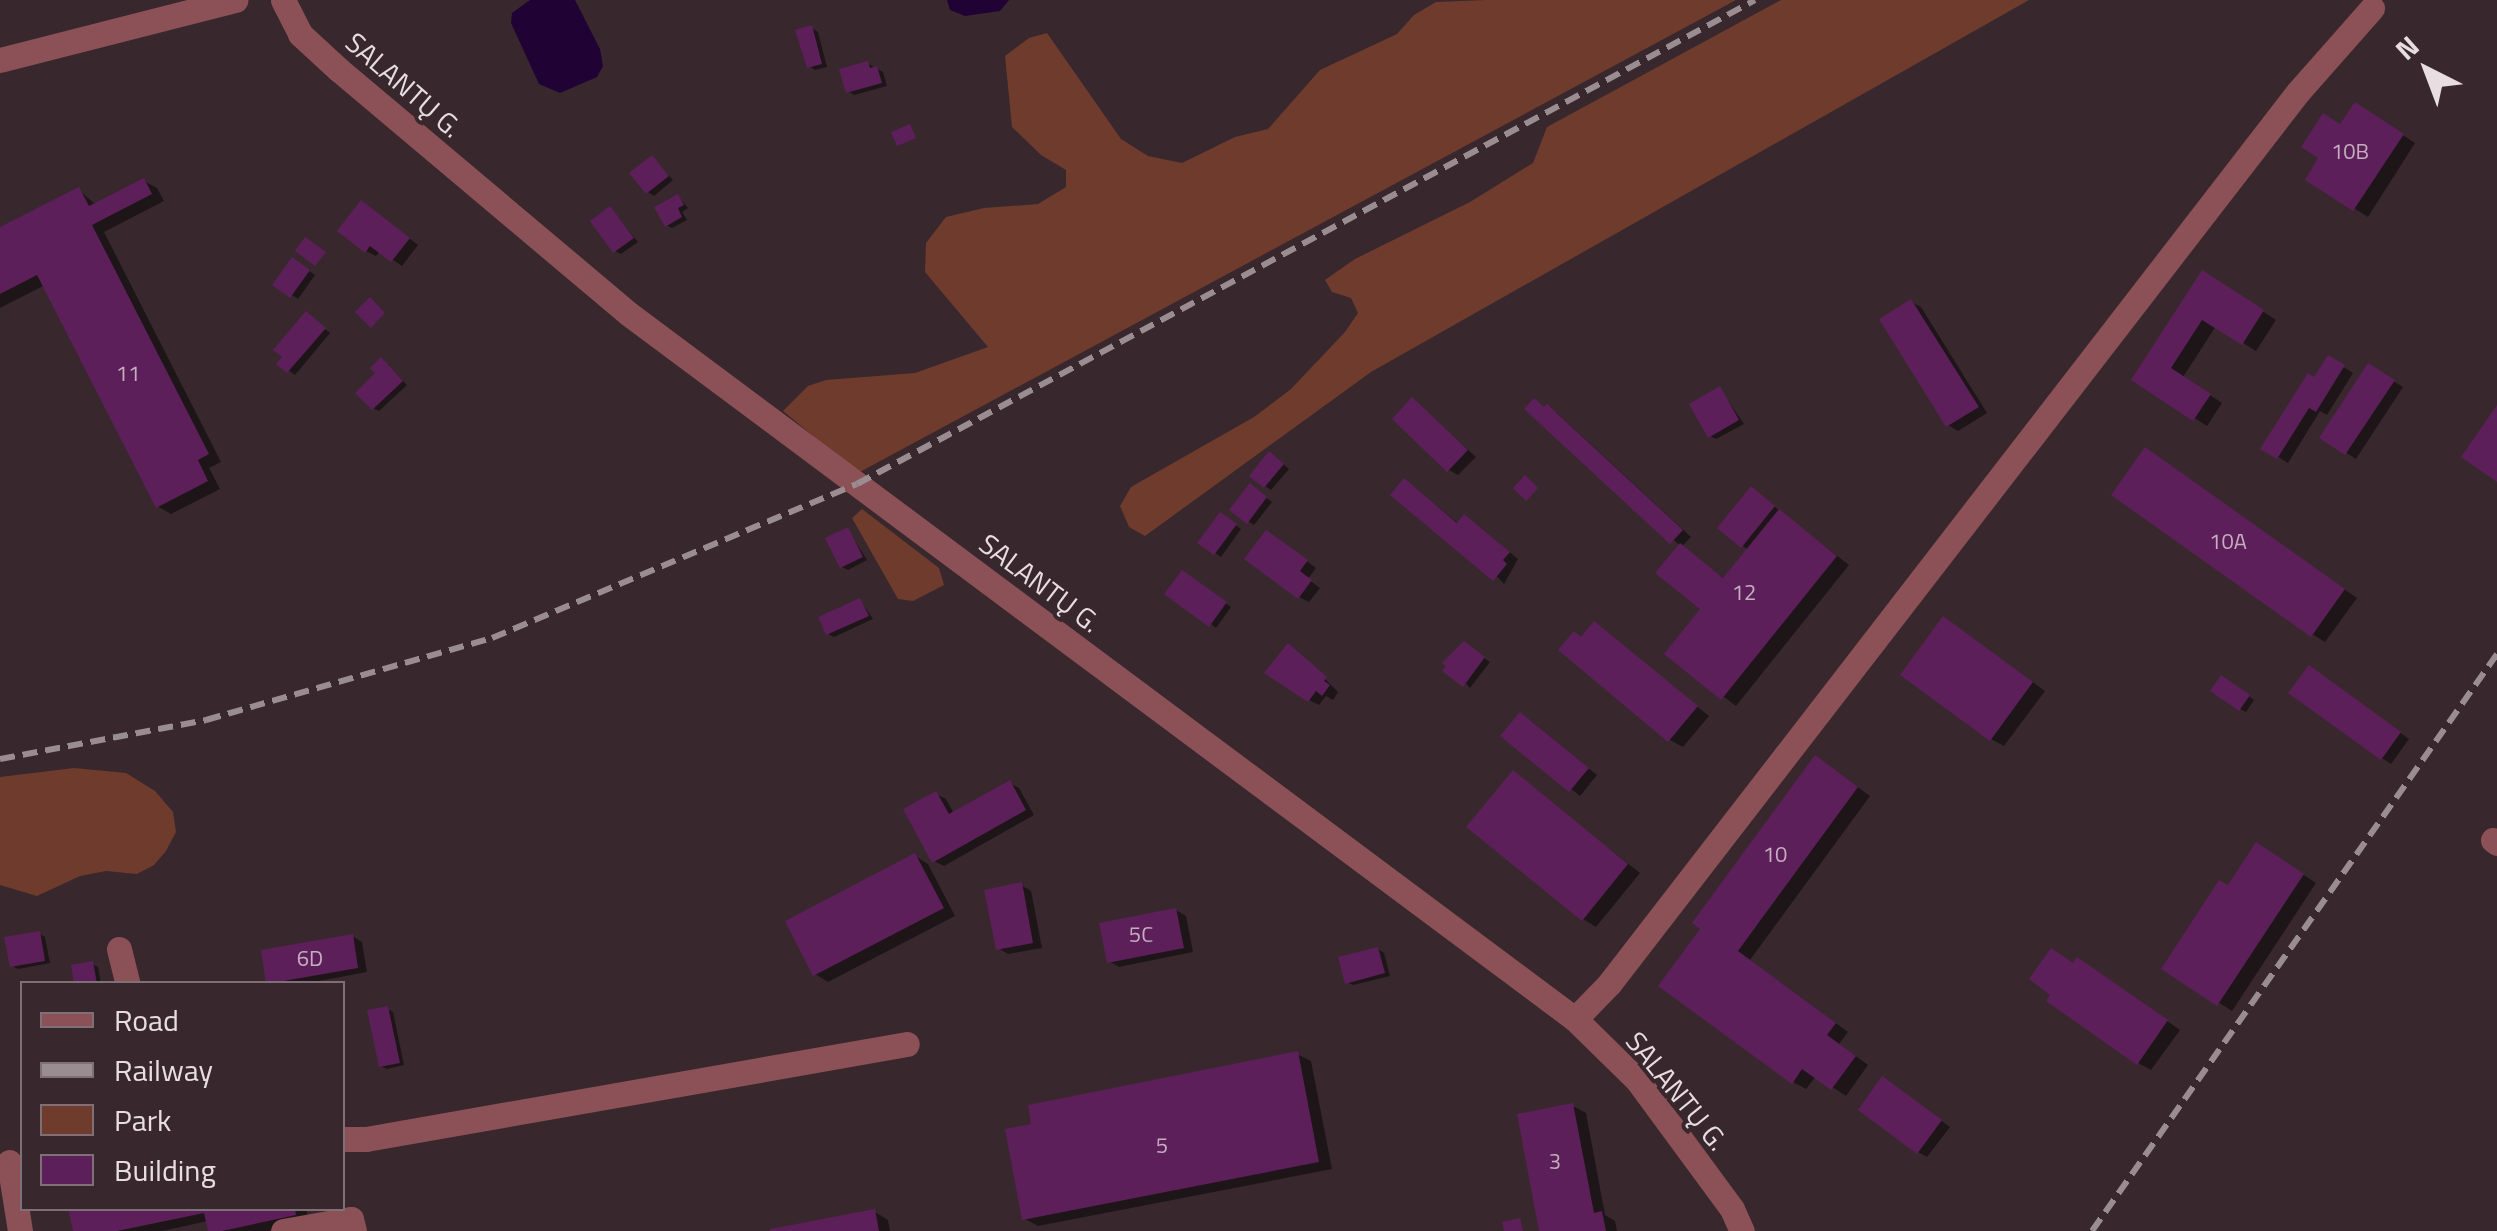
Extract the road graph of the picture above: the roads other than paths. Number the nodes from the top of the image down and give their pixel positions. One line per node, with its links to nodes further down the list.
1 (235, 0): 4 (street)
2 (284, 0): 7 (street, SALANTŲ G.)
3 (2372, 8): 7 (street)
4 (0, 60)
5 (119, 949): 6 (street)
6 (127, 981)
7 (1574, 1019): 14 (street, SALANTŲ G.)
8 (907, 1044): 9 (street)
9 (345, 1139)
10 (14, 1160): 11 (street)
11 (20, 1231)
12 (283, 1231): 13 (street)
13 (354, 1231)
14 (1742, 1231)

